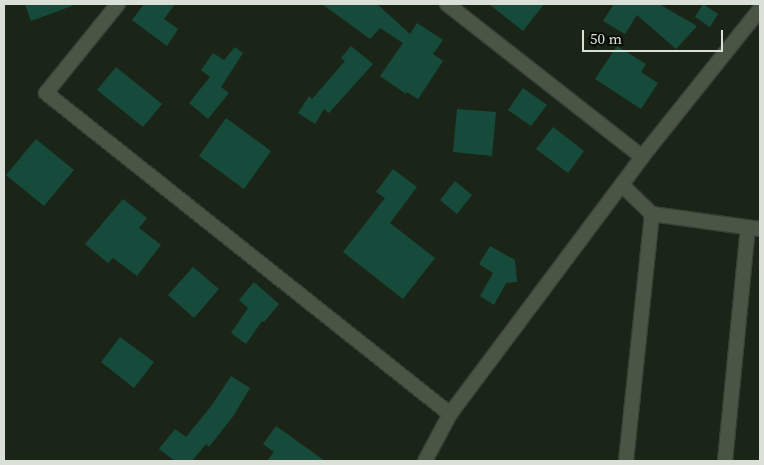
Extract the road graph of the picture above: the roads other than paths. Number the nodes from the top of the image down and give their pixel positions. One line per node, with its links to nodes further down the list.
1 (118, 4): 8 (street)
2 (447, 4): 4 (street)
3 (760, 9): 4 (street)
4 (642, 156): 5 (street)
5 (622, 185): 6 (street); 8 (street)
6 (652, 214): 7 (street); 10 (street)
7 (754, 228): 11 (street)
8 (450, 414): 9 (street)
9 (425, 461)
10 (626, 461)
11 (725, 461)

